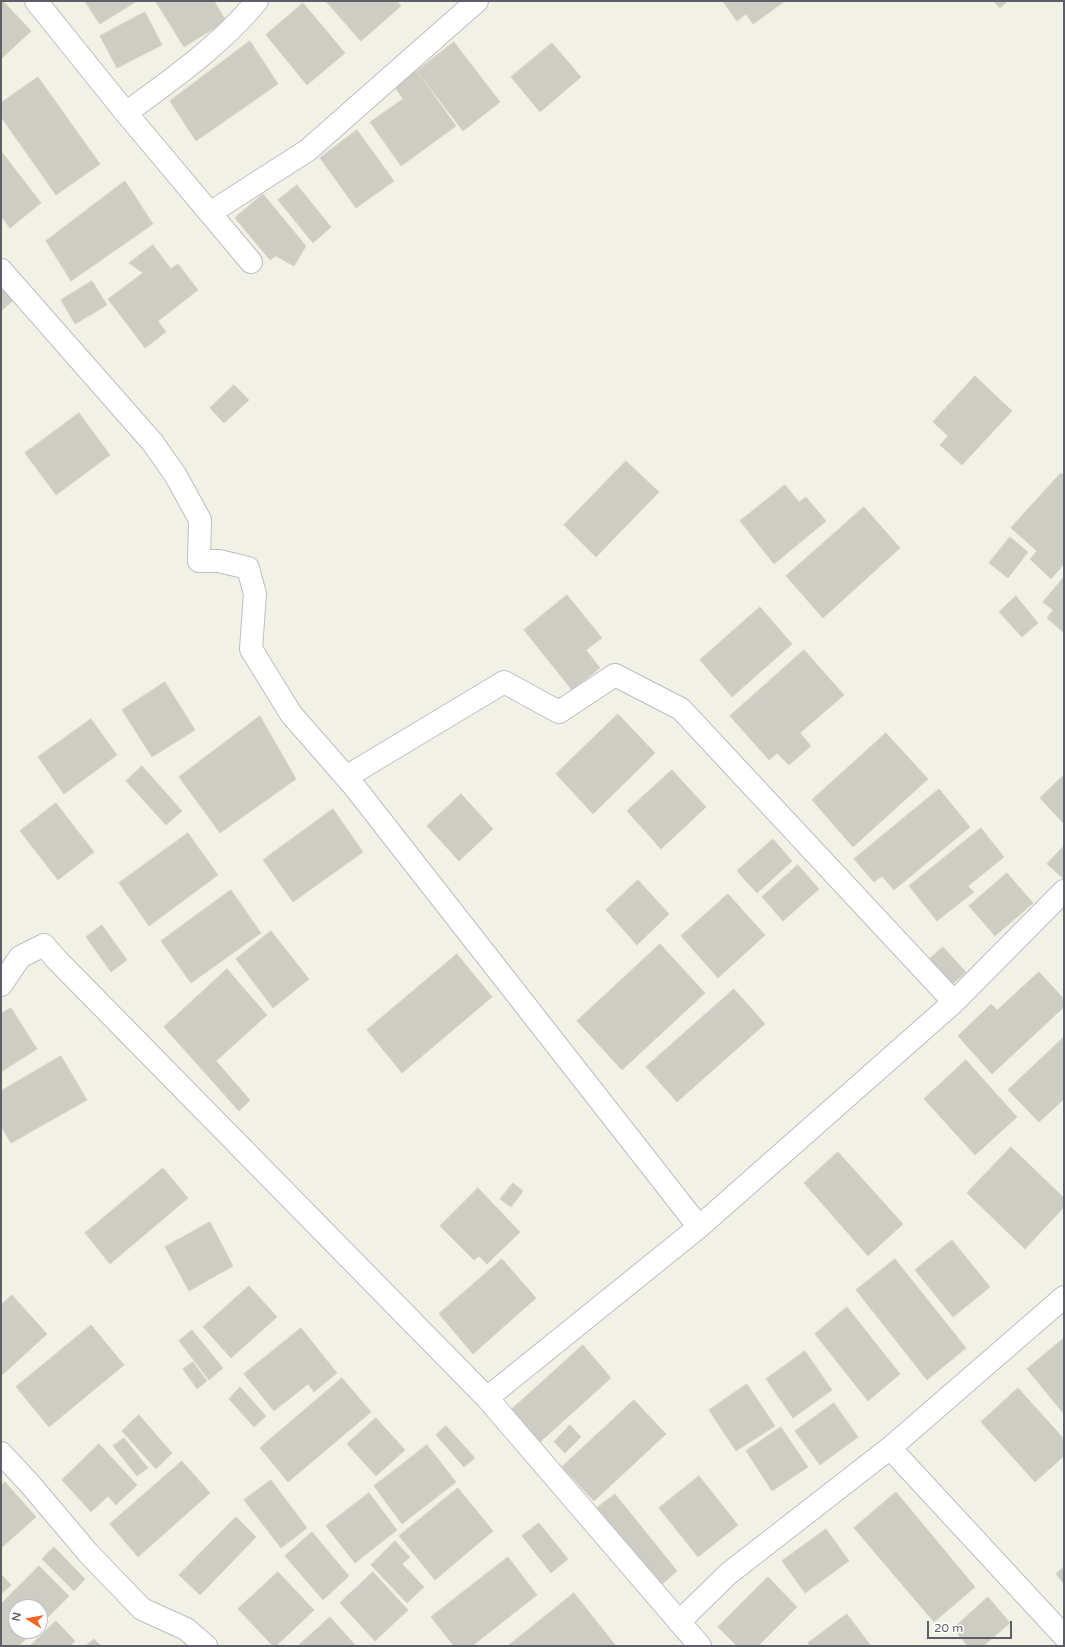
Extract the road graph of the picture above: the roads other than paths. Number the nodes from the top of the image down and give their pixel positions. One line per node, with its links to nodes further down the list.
1 (36, 1): 4 (street)
2 (256, 1): 4 (street)
3 (478, 1): 5 (street)
4 (126, 113): 5 (street)
5 (210, 213): 6 (street)
6 (251, 262)
7 (1, 270): 8 (street)
8 (346, 777): 11 (street); 12 (street)
9 (1064, 891): 11 (street)
10 (1, 984): 14 (street)
11 (954, 1002): 12 (street)
12 (699, 1227): 14 (street)
13 (1064, 1297): 15 (street)
14 (487, 1398): 17 (street)
15 (890, 1448): 17 (street); 18 (street)
16 (1, 1453): 19 (street)
17 (679, 1622): 20 (street)
18 (1064, 1636)
19 (206, 1646)
20 (700, 1646)

